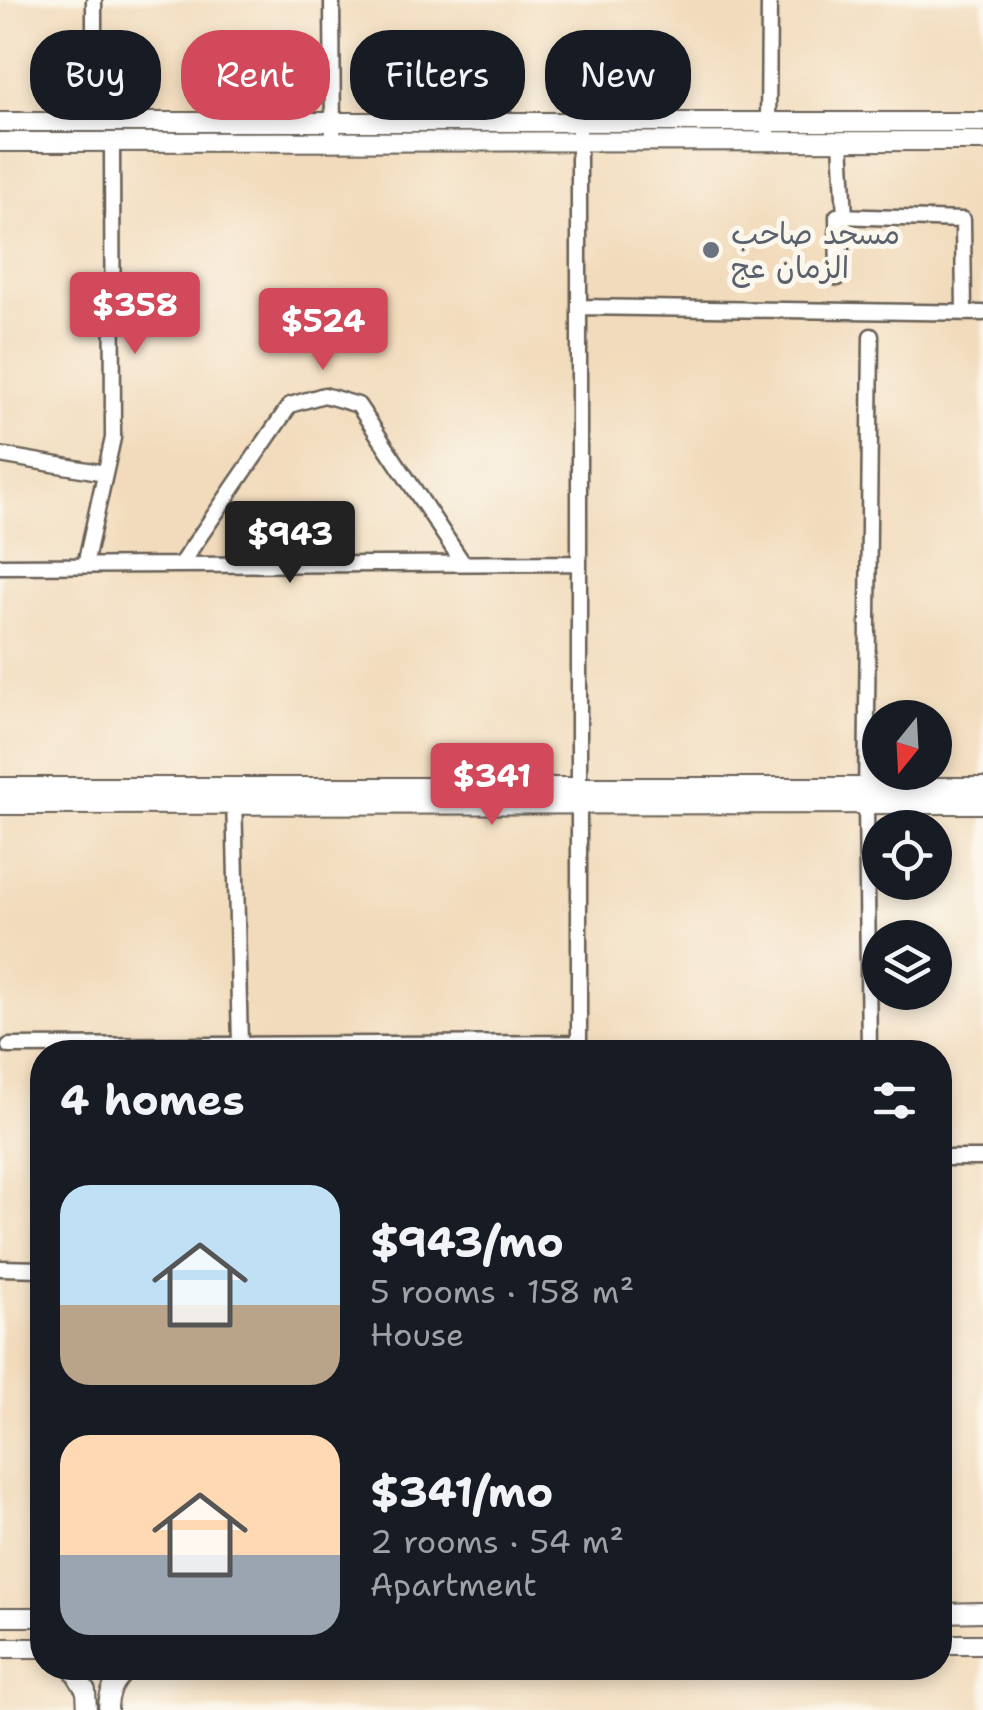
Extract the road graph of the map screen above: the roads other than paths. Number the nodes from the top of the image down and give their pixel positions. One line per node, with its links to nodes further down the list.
1 (94, 0): 5 (street)
2 (332, 0): 7 (street)
3 (768, 0): 9 (street)
4 (0, 122): 5 (street)
5 (94, 122): 7 (street)
6 (983, 122): 9 (street)
7 (333, 131): 8 (street); 13 (street)
8 (579, 131): 9 (street); 16 (street)
9 (768, 132): 10 (street)
10 (841, 141): 11 (street); 14 (street)
11 (983, 141)
12 (0, 142): 13 (street)
13 (112, 142): 21 (street)
14 (845, 217): 15 (street); 17 (street)
15 (838, 278)
16 (579, 307): 17 (street); 22 (street)
17 (964, 312): 18 (street)
18 (983, 313)
19 (871, 336): 31 (street)
20 (0, 456): 21 (street)
21 (105, 472): 24 (street)
22 (580, 563): 23 (street); 30 (street)
23 (463, 564): 25 (street); 25 (street)
24 (85, 565): 25 (street); 26 (street)
25 (180, 565)
26 (0, 566)
27 (0, 787): 29 (street)
28 (983, 787): 31 (street)
29 (234, 796): 30 (street); 33 (street); 34 (street)
30 (580, 796): 31 (street); 35 (street)
31 (866, 796): 32 (street); 36 (street)
32 (983, 804)
33 (0, 805)
34 (240, 1040)
35 (580, 1040)
36 (869, 1040)
37 (9, 1046): 38 (street)
38 (30, 1046)
39 (952, 1158): 40 (street)
40 (983, 1158)
41 (0, 1268): 42 (street)
42 (30, 1269)
43 (952, 1612): 44 (street)
44 (983, 1612)
45 (0, 1617): 46 (street)
46 (30, 1617)
47 (952, 1644): 48 (street)
48 (983, 1644)
49 (0, 1648): 50 (street)
50 (30, 1648)
51 (79, 1680): 53 (street)
52 (116, 1680): 54 (street)
53 (87, 1710)
54 (108, 1710)

